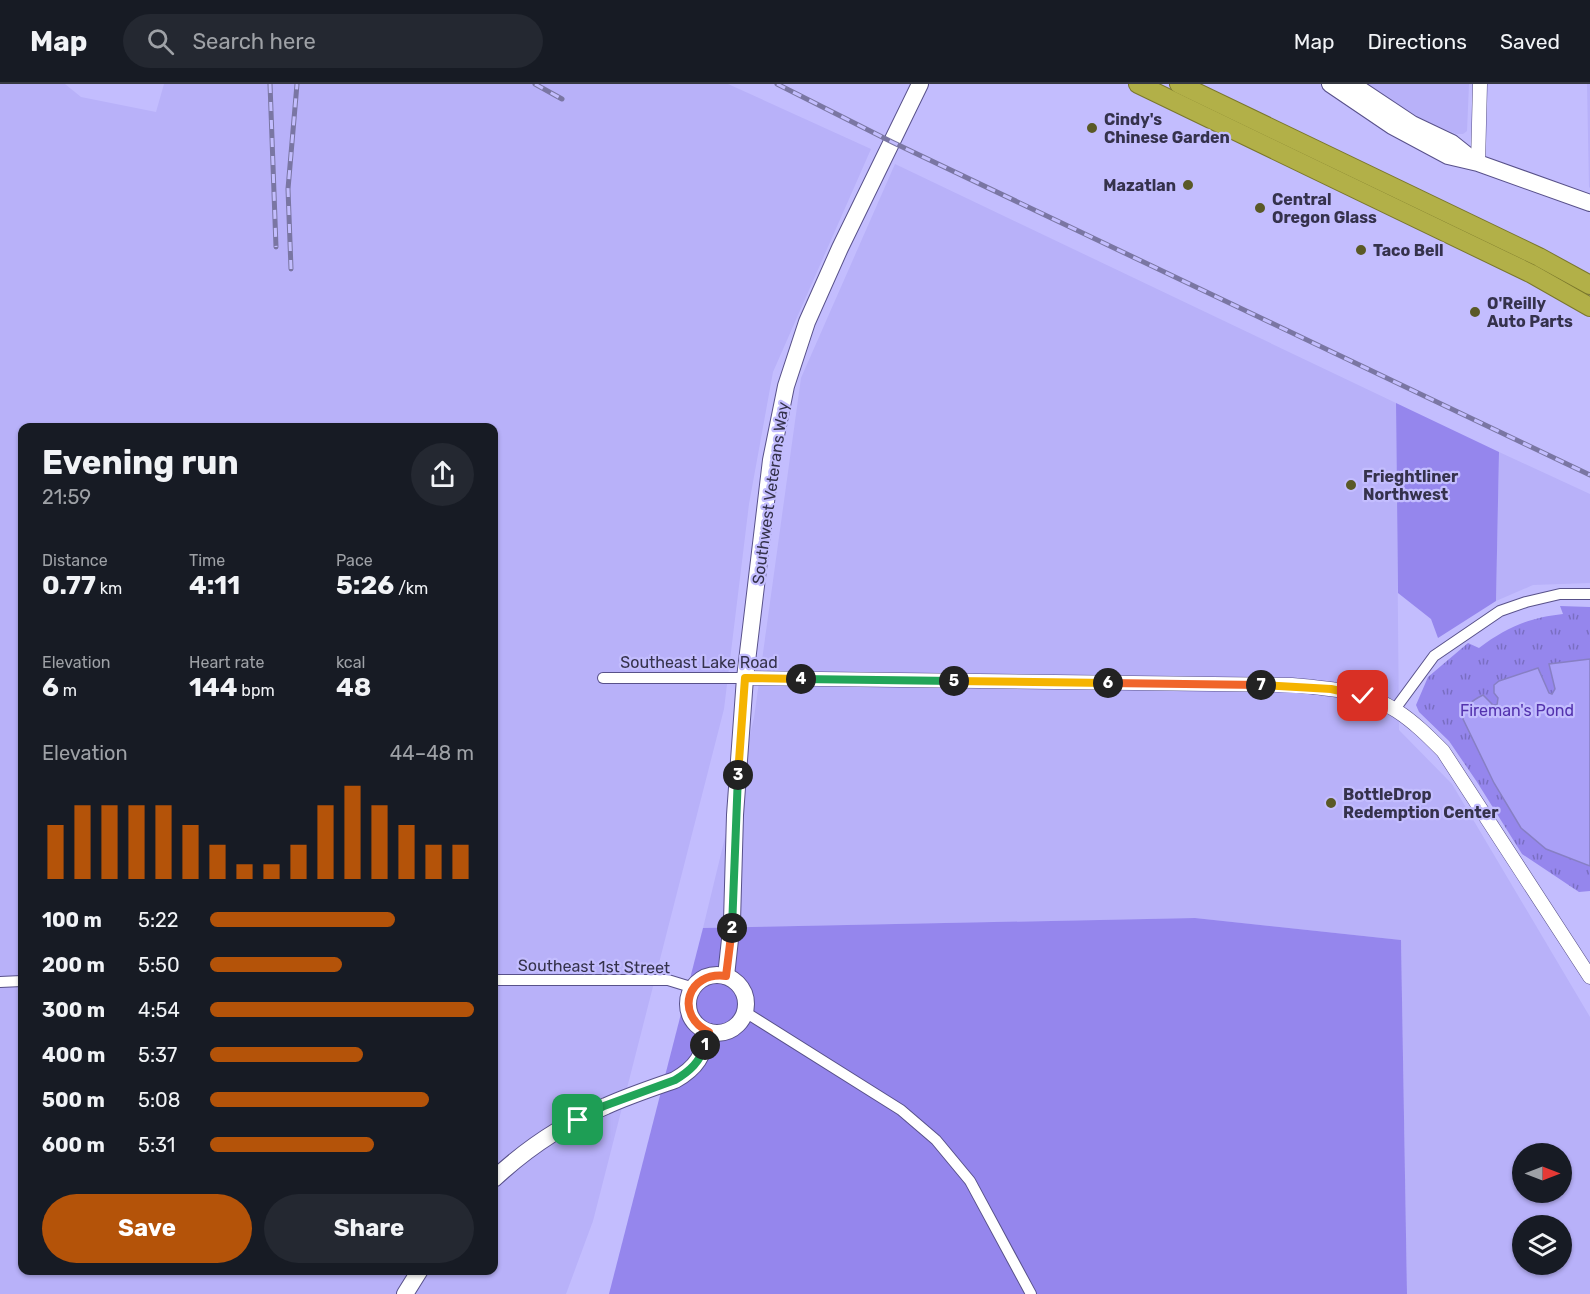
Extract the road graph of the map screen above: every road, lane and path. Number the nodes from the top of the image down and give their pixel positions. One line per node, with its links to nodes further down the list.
1 (920, 84): 15 (main road, Southwest Veterans Way)
2 (1138, 84): 9 (highway)
3 (1179, 84): 8 (highway)
4 (1330, 84): 7 (main road)
5 (1352, 84): 7 (main road)
6 (1480, 84): 7 (street)
7 (1478, 163): 10 (main road)
8 (1373, 178): 9 (highway); 11 (highway)
9 (1345, 185): 12 (highway)
10 (1590, 203)
11 (1590, 285)
12 (1590, 307)
13 (1590, 594): 16 (street)
14 (603, 678): 15 (street, Southeast Lake Road)
15 (745, 678): 16 (street, Southeast Lake Road); 18 (main road, Southwest Veterans Way)
16 (1395, 709): 17 (street, Southeast Lake Road)
17 (1589, 972)
18 (726, 976): 22 (main road); 23 (main road)
19 (498, 980): 22 (street, Southeast 1st Street)
20 (18, 981): 21 (street)
21 (0, 982)
22 (694, 988): 24 (main road)
23 (745, 1012): 24 (main road); 28 (street)
24 (709, 1032): 25 (main road)
25 (498, 1175)
26 (417, 1275): 27 (main road)
27 (405, 1294)
28 (1031, 1294)

